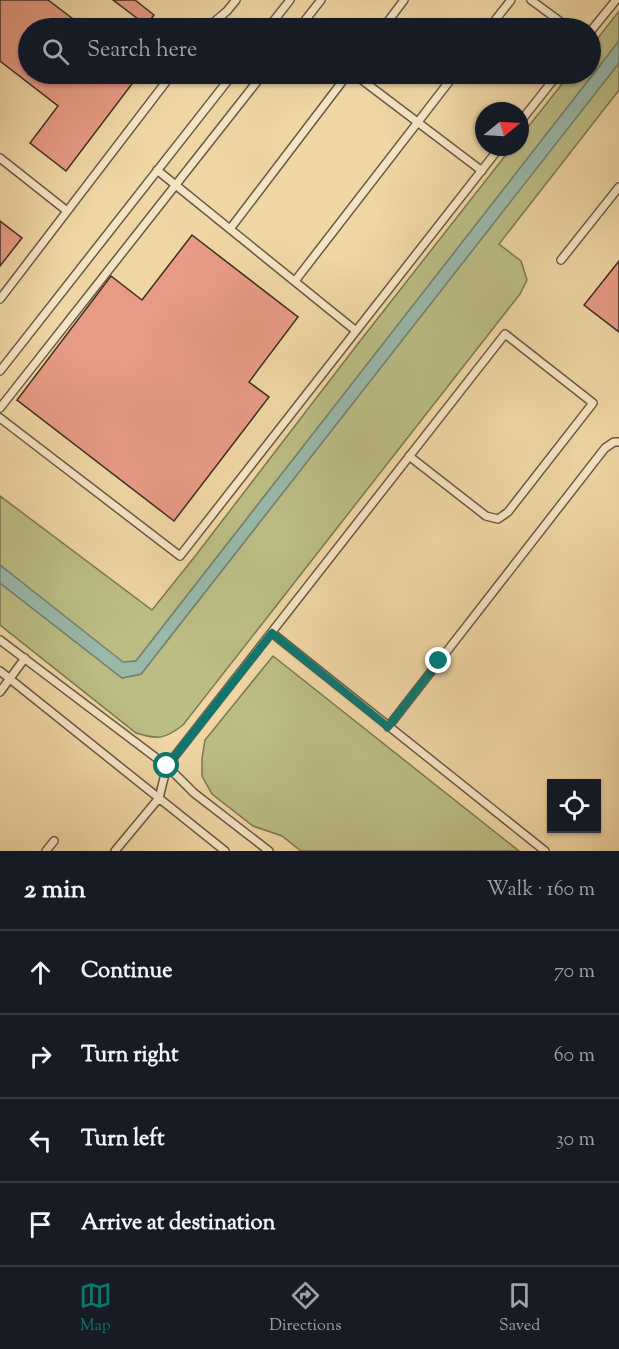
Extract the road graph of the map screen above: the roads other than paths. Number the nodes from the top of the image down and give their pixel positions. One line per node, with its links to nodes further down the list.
1 (236, 0): 8 (lane)
2 (290, 0): 9 (lane)
3 (321, 0): 10 (lane)
4 (404, 0): 11 (lane)
5 (511, 0): 12 (lane)
6 (531, 0): 13 (lane)
7 (616, 0): 14 (lane)
8 (219, 18)
9 (276, 18)
10 (306, 18)
11 (390, 18)
12 (497, 18)
13 (555, 18)
14 (601, 19)
15 (164, 84): 30 (lane)
16 (225, 84): 26 (lane)
17 (255, 84): 28 (lane)
18 (340, 84): 31 (lane)
19 (367, 84): 23 (lane)
20 (446, 84): 23 (lane)
21 (550, 84): 22 (lane)
22 (529, 111)
23 (418, 122): 27 (lane); 33 (lane)
24 (493, 156): 27 (lane)
25 (0, 158): 30 (lane)
26 (157, 170): 28 (lane); 36 (lane)
27 (482, 171): 35 (lane)
28 (176, 185): 31 (lane); 37 (lane)
29 (619, 187): 32 (lane)
30 (67, 211): 34 (lane)
31 (230, 229): 33 (lane)
32 (561, 260)
33 (296, 281): 35 (lane)
34 (0, 299)
35 (356, 331): 38 (lane)
36 (0, 371)
37 (0, 408)
38 (0, 418)
39 (619, 442): 47 (lane)
40 (409, 456): 40 (lane); 41 (lane)
41 (272, 633): 47 (lane); 48 (lane)
42 (0, 640): 43 (lane)
43 (25, 658): 45 (lane); 48 (lane)
44 (0, 671): 45 (lane)
45 (10, 679): 46 (lane); 49 (lane)
46 (0, 692)
47 (388, 727): 55 (lane)
48 (167, 766): 49 (lane); 54 (lane)
49 (159, 798): 52 (lane); 53 (lane)
50 (54, 842): 51 (lane)
51 (46, 851)
52 (115, 851)
53 (225, 851)
54 (268, 851)
55 (544, 851)

